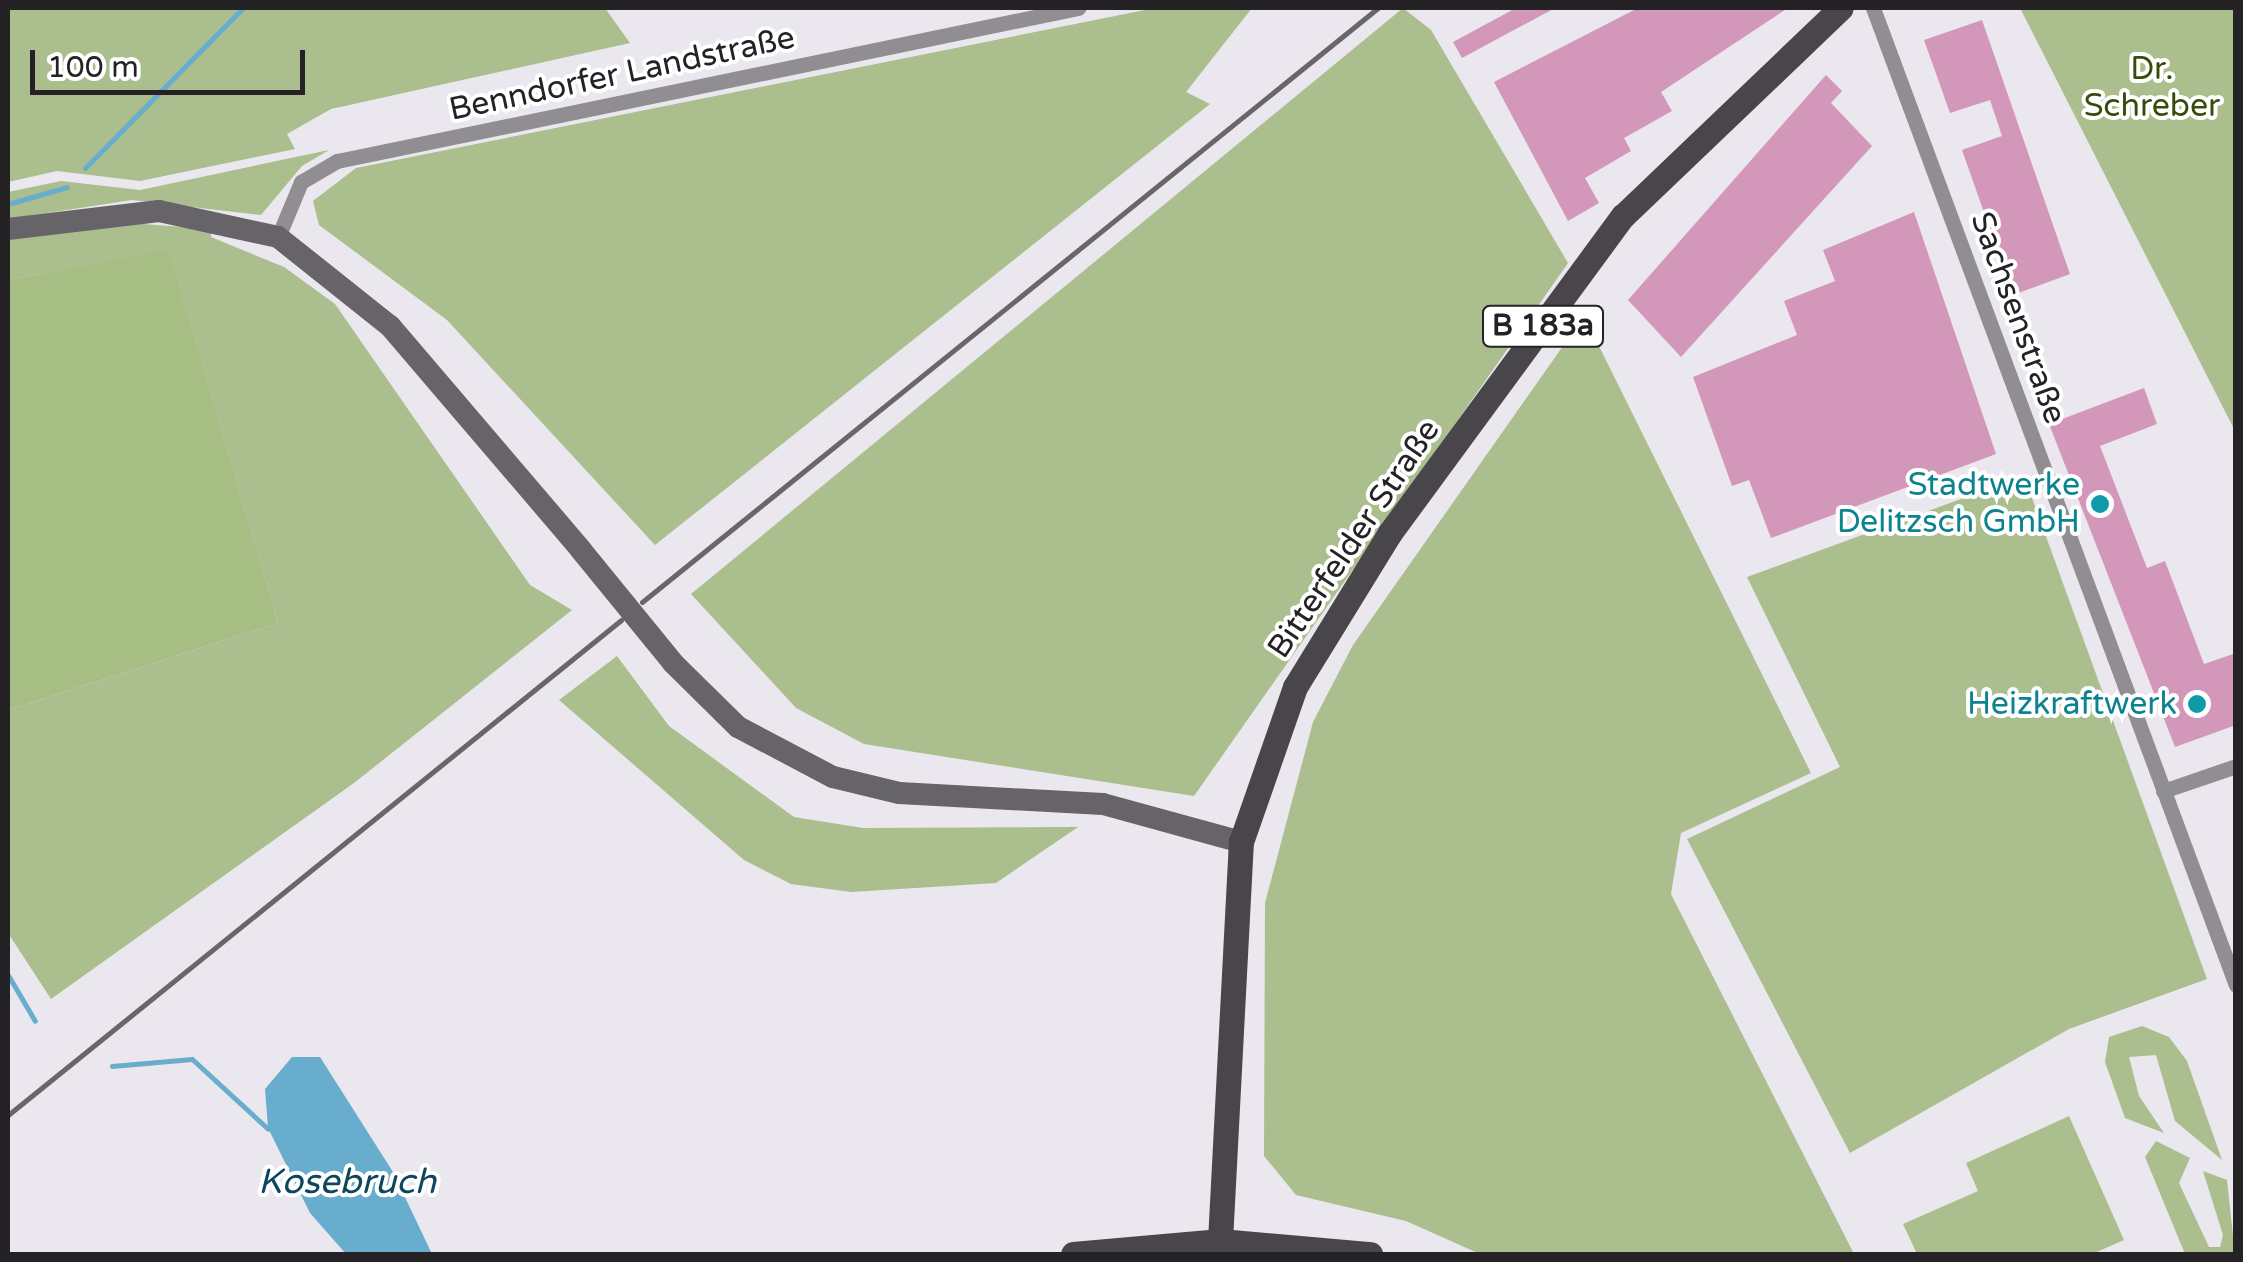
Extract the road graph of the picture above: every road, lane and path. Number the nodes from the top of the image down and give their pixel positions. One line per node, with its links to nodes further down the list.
1 (1078, 8): 5 (street, Benndorfer Landstraße)
2 (1842, 8): 8 (main road, Bitterfelder Straße / B 183a)
3 (1873, 8): 7 (street, Sachsenstraße)
4 (8, 229): 5 (main road)
5 (278, 238): 8 (main road, bridge)
6 (2236, 766): 7 (street)
7 (2163, 791): 9 (street, Sachsenstraße)
8 (1241, 842): 10 (main road, Bitterfelder Straße / B 183a)
9 (2236, 985)
10 (1220, 1241): 11 (main road); 12 (main road)
11 (1072, 1254)
12 (1370, 1254)

